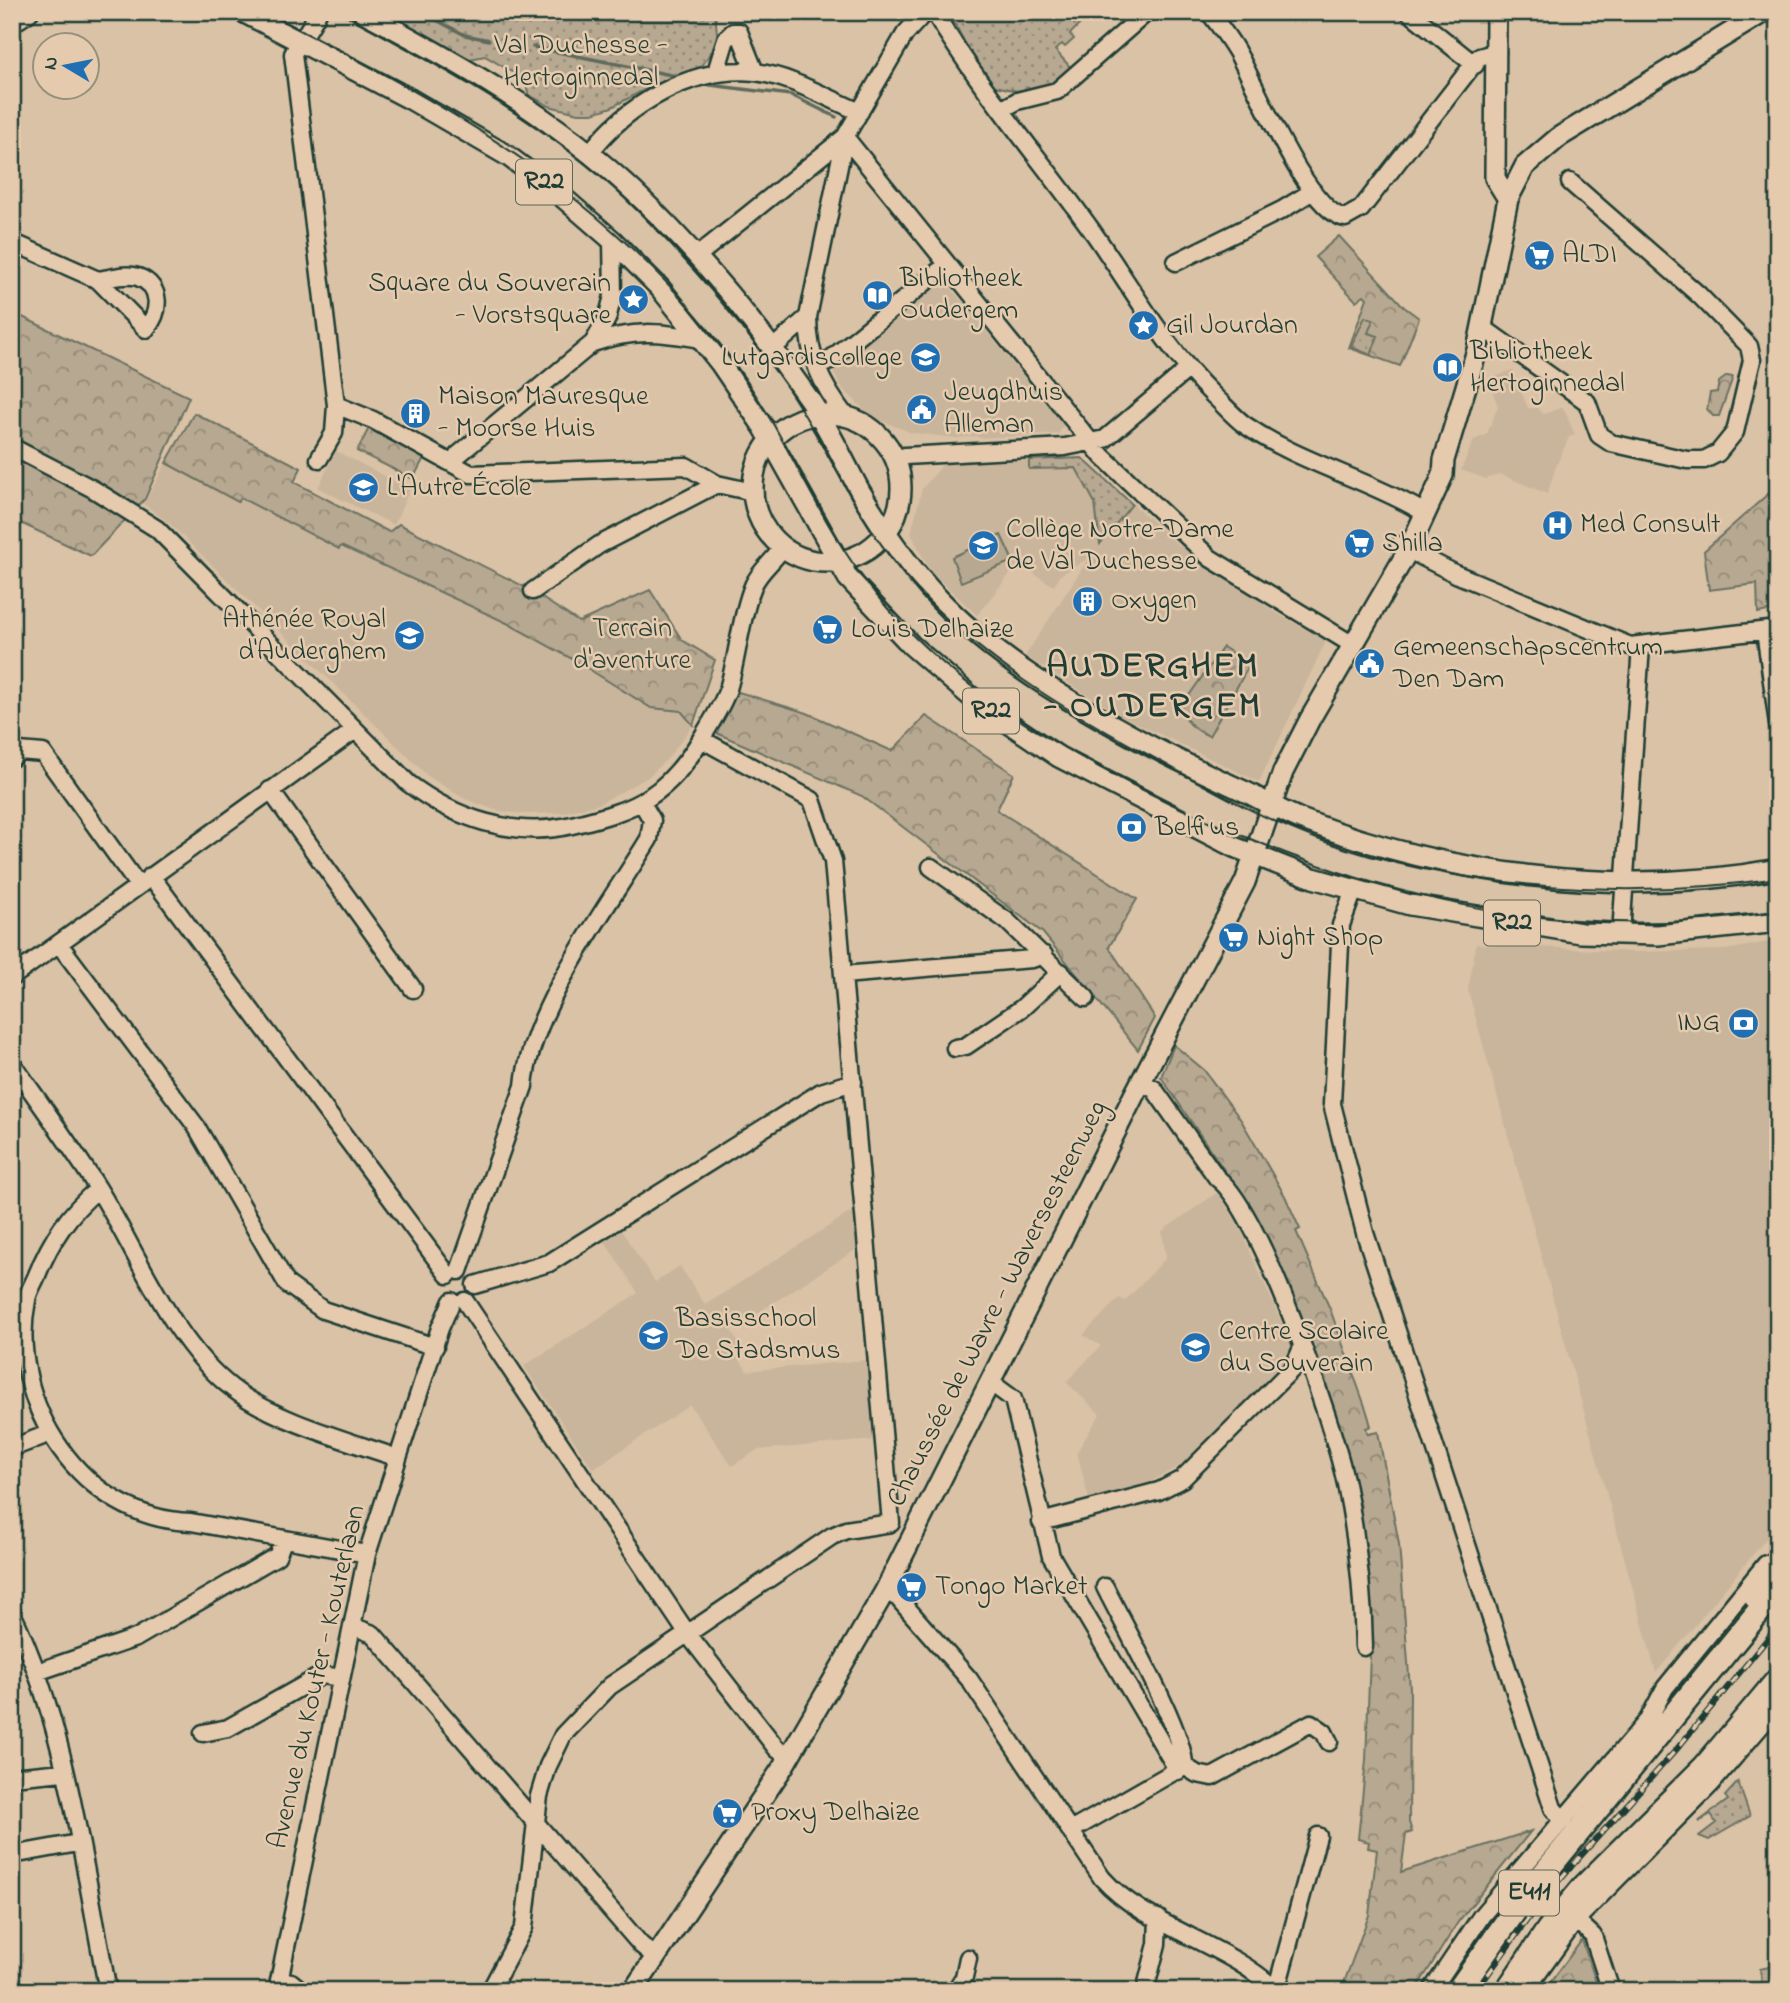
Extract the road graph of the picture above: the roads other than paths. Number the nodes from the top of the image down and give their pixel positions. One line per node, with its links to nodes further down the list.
1 (30, 12): 12 (street)
2 (243, 12): 13 (main road, R22)
3 (318, 12): 13 (street)
4 (363, 12): 22 (main road, R22)
5 (925, 12): 19 (street)
6 (934, 12): 18 (street)
7 (1147, 12): 18 (street)
8 (1209, 12): 25 (street)
9 (1409, 12): 15 (street)
10 (1496, 12): 14 (main road)
11 (1764, 12): 23 (main road, Chaussée de Wavre - Waversesteenweg)
12 (12, 24)
13 (300, 40): 27 (main road, R22); 40 (street)
14 (1497, 52): 15 (street); 20 (main road)
15 (1475, 65): 25 (street)
16 (716, 72): 17 (street); 17 (street); 22 (street)
17 (755, 72): 19 (street)
18 (1001, 110): 39 (street)
19 (860, 112): 21 (street)
20 (1497, 127): 23 (main road); 26 (main road)
21 (845, 137): 29 (street); 33 (street); 44 (street)
22 (589, 154): 29 (main road, R22)
23 (1519, 176): 26 (main road, Chaussée de Wavre - Waversesteenweg)
24 (1570, 182): 34 (street)
25 (1313, 191): 30 (street)
26 (1508, 199): 34 (main road, Chaussée de Wavre - Waversesteenweg)
27 (612, 240): 35 (main road, R22); 36 (street)
28 (12, 242): 32 (street)
29 (697, 256): 37 (main road, R22)
30 (1176, 262)
31 (939, 271): 38 (street)
32 (98, 280)
33 (808, 317): 37 (street); 42 (street)
34 (1482, 327): 47 (main road, Chaussée de Wavre - Waversesteenweg)
35 (701, 339): 36 (street); 43 (main road, R22)
36 (593, 343): 49 (street)
37 (772, 349): 41 (main road, R22)
38 (826, 363)
39 (1187, 370): 44 (street); 52 (street)
40 (336, 405): 46 (street); 49 (street)
41 (819, 414): 42 (main road); 43 (main road); 53 (main road, R22)
42 (846, 417): 48 (main road)
43 (771, 440): 51 (main road); 56 (main road, R22)
44 (1091, 442): 48 (street); 59 (street)
45 (12, 447): 62 (street)
46 (319, 459)
47 (1444, 460): 52 (main road, Chaussée de Wavre - Waversesteenweg); 54 (main road, Chaussée de Wavre - Waversesteenweg)
48 (895, 461): 53 (main road)
49 (454, 464): 50 (street)
50 (717, 484): 51 (street); 57 (street)
51 (752, 492): 55 (main road)
52 (1416, 508): 54 (main road, Chaussée de Wavre - Waversesteenweg)
53 (886, 532): 56 (main road); 67 (main road, R22)
54 (1404, 547): 59 (main road, Chaussée de Wavre - Waversesteenweg); 60 (street)
55 (782, 548): 56 (main road); 63 (street)
56 (837, 562): 68 (main road, R22)
57 (533, 591)
58 (1772, 630): 60 (street); 61 (street)
59 (1353, 645): 67 (main road, Chaussée de Wavre - Waversesteenweg)
60 (1641, 646): 72 (street)
61 (1778, 724)
62 (355, 730): 65 (street); 66 (street)
63 (701, 738): 66 (street); 79 (street)
64 (12, 758): 71 (street)
65 (270, 790): 71 (street); 81 (street)
66 (642, 803): 88 (street)
67 (1272, 805): 68 (main road, Chaussée de Wavre - Waversesteenweg); 72 (main road, R22)
68 (1254, 856): 73 (main road, R22); 86 (main road, Chaussée de Wavre - Waversesteenweg)
69 (931, 867): 77 (street)
70 (1778, 869): 72 (main road, R22)
71 (145, 880): 76 (street); 88 (street)
72 (1623, 880): 75 (street)
73 (1354, 890): 75 (main road, R22); 122 (street)
74 (1778, 922): 75 (main road, R22)
75 (1621, 934)
76 (59, 944): 80 (street); 91 (street)
77 (1044, 955): 78 (street); 79 (street)
78 (1061, 972): 82 (street); 83 (street)
79 (843, 975): 85 (street)
80 (12, 976)
81 (413, 989)
82 (1086, 998)
83 (955, 1048)
84 (12, 1063): 87 (street)
85 (853, 1082): 89 (street); 98 (street)
86 (1142, 1083): 92 (street); 93 (main road, Chaussée de Wavre - Waversesteenweg)
87 (98, 1189): 94 (street); 96 (street)
88 (454, 1273): 89 (street); 90 (street)
89 (475, 1285): 90 (street)
90 (458, 1301): 91 (street, Avenue du Kouter - Kouterlaan); 109 (street)
91 (435, 1347): 96 (street, Avenue du Kouter - Kouterlaan)
92 (1302, 1348): 97 (street); 110 (street)
93 (990, 1382): 97 (street); 99 (main road, Chaussée de Wavre - Waversesteenweg)
94 (48, 1434): 95 (street); 100 (street)
95 (12, 1448)
96 (398, 1458): 102 (street, Avenue du Kouter - Kouterlaan)
97 (1041, 1522): 119 (street)
98 (891, 1524): 99 (street); 109 (street)
99 (913, 1534): 106 (main road, Chaussée de Wavre - Waversesteenweg)
100 (284, 1539): 102 (street); 111 (street)
101 (1778, 1551): 122 (street)
102 (367, 1554): 108 (street, Avenue du Kouter - Kouterlaan)
103 (1778, 1561): 115 (highway)
104 (1105, 1587): 119 (street)
105 (1778, 1588): 115 (highway, E411)
106 (885, 1591): 118 (main road, Chaussée de Wavre - Waversesteenweg); 124 (street)
107 (12, 1613): 111 (street)
108 (352, 1626): 112 (street, Avenue du Kouter - Kouterlaan); 123 (street)
109 (687, 1633): 118 (street); 123 (street)
110 (1364, 1647)
111 (37, 1672): 120 (street)
112 (341, 1678): 116 (street); 132 (street, Avenue du Kouter - Kouterlaan)
113 (1778, 1680): 142 (highway, E411)
114 (1778, 1706): 129 (street)
115 (1665, 1727): 141 (highway, E411)
116 (203, 1733)
117 (1329, 1742): 119 (street)
118 (789, 1757): 130 (main road, Chaussée de Wavre - Waversesteenweg)
119 (1181, 1768): 124 (street)
120 (63, 1772): 121 (street); 126 (street)
121 (12, 1777)
122 (1563, 1821): 140 (street)
123 (536, 1822): 130 (street); 136 (street)
124 (1072, 1830): 128 (street)
125 (1318, 1836): 133 (street)
126 (78, 1843): 127 (street); 134 (street)
127 (12, 1855)
128 (1158, 1918): 133 (street); 139 (street)
129 (1576, 1920): 143 (street); 144 (street)
130 (656, 1957): 137 (main road, Chaussée de Wavre - Waversesteenweg)
131 (968, 1958): 138 (street)
132 (278, 1985): 135 (street)
133 (1277, 1990)
134 (108, 1991)
135 (302, 1991)
136 (490, 1991)
137 (633, 1991)
138 (955, 1991)
139 (1145, 1991)
140 (1431, 1991)
141 (1458, 1991)
142 (1507, 1991)
143 (1525, 1991)
144 (1611, 1991)

